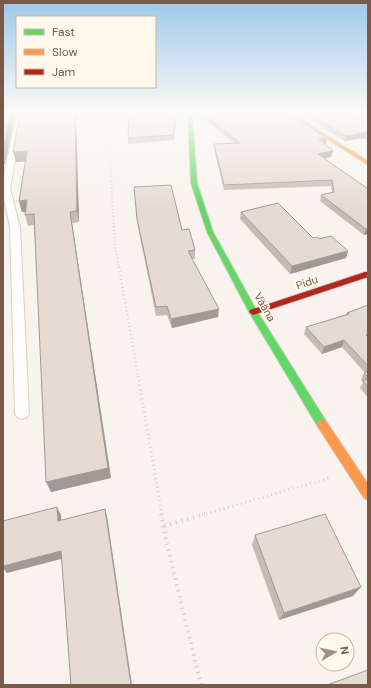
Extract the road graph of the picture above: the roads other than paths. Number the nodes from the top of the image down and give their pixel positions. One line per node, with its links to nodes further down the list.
1 (14, 145): 5 (lane)
2 (192, 145): 7 (street, Vääna)
3 (339, 145): 4 (street)
4 (368, 163)
5 (4, 190): 8 (lane)
6 (368, 274): 7 (street, Pidu)
7 (254, 312): 9 (street, Vääna)
8 (22, 413)
9 (368, 494)

